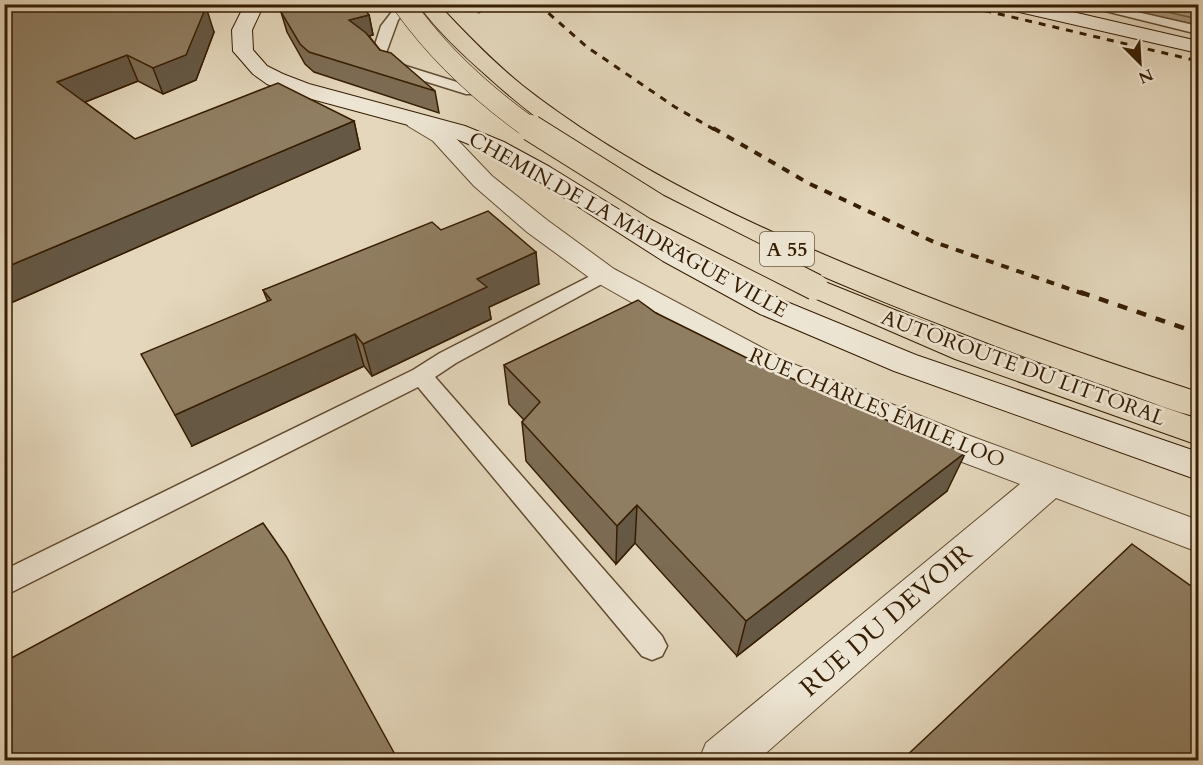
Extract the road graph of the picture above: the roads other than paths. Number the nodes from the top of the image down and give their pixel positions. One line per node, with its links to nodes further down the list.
1 (255, 4): 9 (street, CHEMIN DE LA MADRAGUE VILLE)
2 (405, 4): 8 (lane); 13 (highway, AUTOROUTE DU LITTORAL / A 55, bridge)
3 (427, 4): 12 (highway, AUTOROUTE DU LITTORAL / A 55)
4 (1011, 4): 7 (street)
5 (1083, 4): 6 (lane)
6 (1198, 30)
7 (1198, 47)
8 (471, 91)
9 (416, 121): 10 (street, RUE CHARLES ÉMILE LOO); 14 (street, CHEMIN DE LA MADRAGUE VILLE)
10 (604, 275): 11 (lane); 15 (street, RUE CHARLES ÉMILE LOO)
11 (421, 376): 17 (lane); 18 (lane)
12 (1198, 405)
13 (1198, 432)
14 (1198, 466)
15 (1050, 481): 16 (street, RUE CHARLES ÉMILE LOO); 19 (street, RUE DU DEVOIR)
16 (1198, 536)
17 (4, 584)
18 (652, 646)
19 (723, 760)

